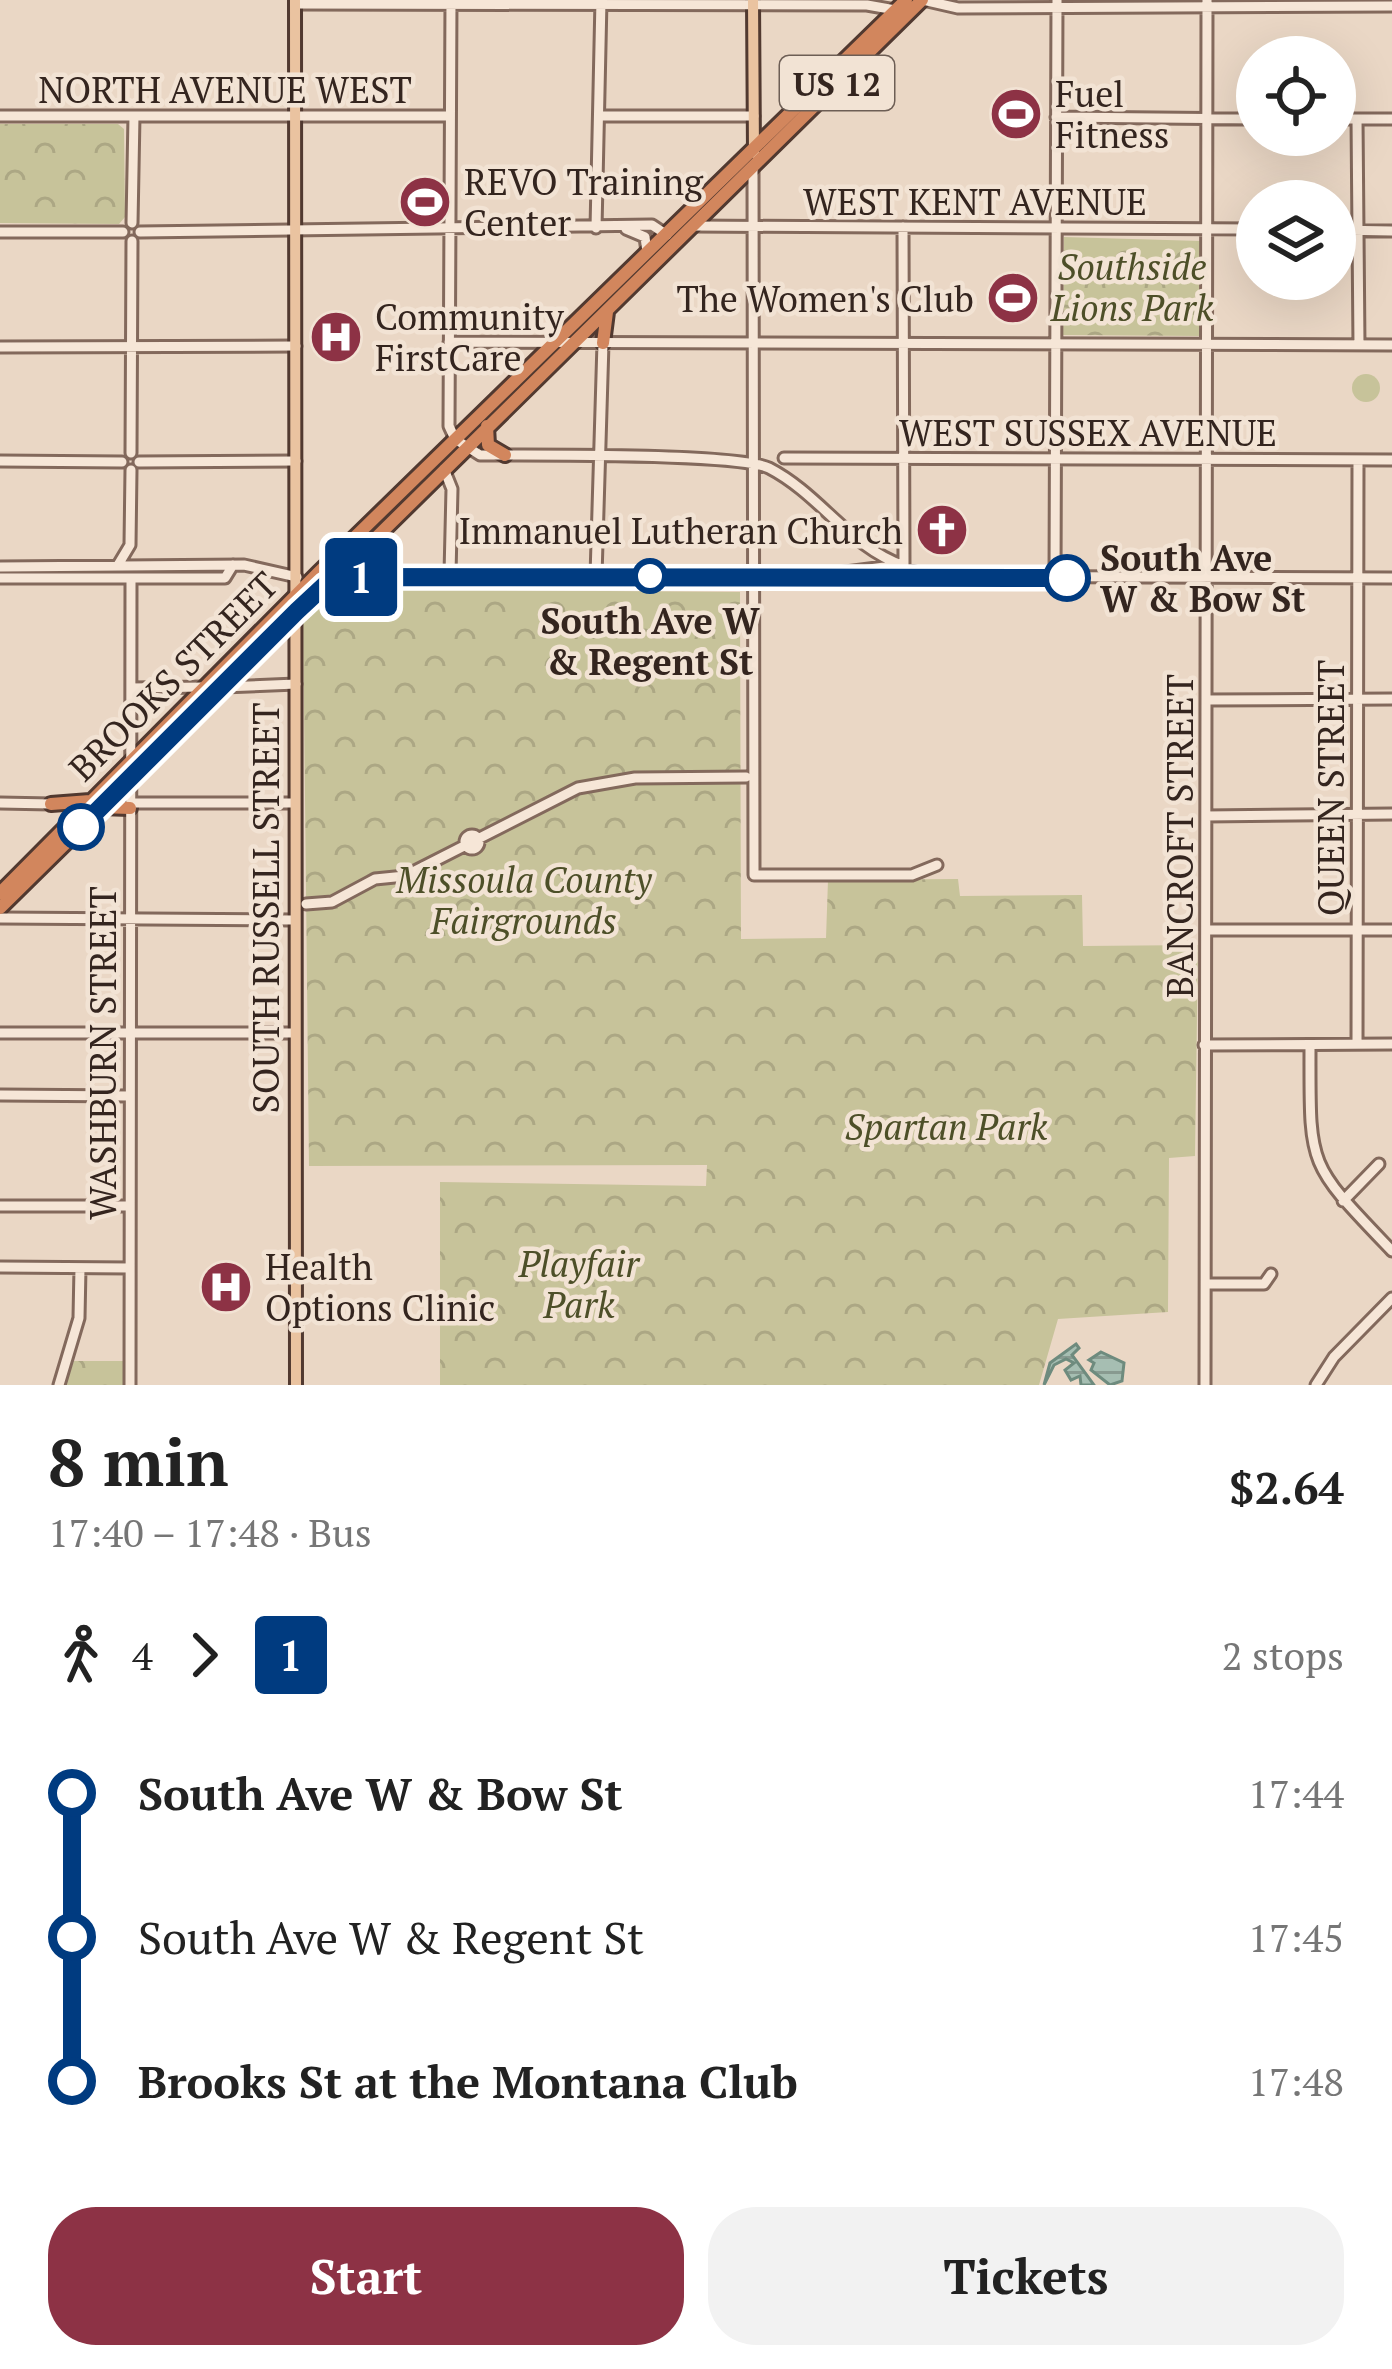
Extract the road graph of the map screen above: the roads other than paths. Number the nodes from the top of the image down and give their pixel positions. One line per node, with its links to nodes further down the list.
1 (922, 0): 11 (highway, BROOKS STREET / US 12); 12 (street)
2 (948, 0): 12 (street)
3 (295, 2): 4 (street); 14 (main road, SOUTH RUSSELL STREET)
4 (451, 3): 8 (street); 17 (street)
5 (753, 3): 8 (street); 9 (street); 19 (main road)
6 (1057, 3): 7 (street); 12 (street); 20 (street)
7 (1207, 3): 10 (street); 21 (street, BANCROFT STREET)
8 (601, 4): 18 (street)
9 (856, 5): 11 (street); 13 (street)
10 (1392, 6)
11 (903, 8): 13 (highway, BROOKS STREET / US 12); 26 (highway, BROOKS STREET / US 12)
12 (958, 8)
13 (875, 31): 25 (highway, BROOKS STREET / US 12)
14 (296, 115): 16 (street, NORTH AVENUE WEST); 17 (street, NORTH AVENUE WEST); 40 (main road, SOUTH RUSSELL STREET)
15 (0, 116): 16 (street, NORTH AVENUE WEST)
16 (134, 116): 39 (street)
17 (450, 116): 29 (street)
18 (601, 116): 19 (street); 30 (street)
19 (754, 116): 25 (main road)
20 (1056, 117): 21 (street); 32 (street)
21 (1206, 117): 22 (street); 34 (street, BANCROFT STREET)
22 (1236, 118)
23 (1357, 119): 24 (street); 36 (street)
24 (1392, 119)
25 (754, 149): 26 (main road); 41 (highway, BROOKS STREET / US 12)
26 (753, 167): 27 (highway, BROOKS STREET / US 12); 31 (street)
27 (693, 226): 31 (street, WEST KENT AVENUE); 42 (highway, BROOKS STREET / US 12)
28 (903, 226): 31 (street, WEST KENT AVENUE); 32 (street, WEST KENT AVENUE); 49 (street)
29 (449, 227): 30 (street); 40 (street); 45 (street)
30 (596, 227): 33 (street)
31 (753, 227): 48 (street)
32 (1056, 227): 34 (street, WEST KENT AVENUE); 50 (street)
33 (621, 228): 41 (street); 43 (street)
34 (1206, 228): 35 (street, WEST KENT AVENUE); 51 (street, BANCROFT STREET)
35 (1236, 229)
36 (1358, 230): 37 (street); 52 (street)
37 (1392, 230)
38 (0, 232): 39 (street)
39 (135, 232): 40 (street); 56 (street)
40 (295, 232): 54 (main road, SOUTH RUSSELL STREET)
41 (667, 235): 42 (highway); 43 (highway, BROOKS STREET / US 12)
42 (662, 257): 44 (highway, BROOKS STREET / US 12)
43 (641, 260): 46 (highway, BROOKS STREET / US 12)
44 (607, 311): 46 (highway, BROOKS STREET / US 12); 47 (highway)
45 (449, 342): 46 (street); 58 (street)
46 (563, 343): 47 (street); 57 (highway, BROOKS STREET / US 12); 58 (highway, BROOKS STREET / US 12)
47 (603, 343): 48 (street); 62 (street)
48 (752, 343): 49 (street); 69 (street)
49 (903, 344): 50 (street); 60 (street)
50 (1054, 344): 51 (street); 61 (street)
51 (1208, 345): 52 (street); 63 (street, BANCROFT STREET)
52 (1359, 345): 53 (street)
53 (1392, 345)
54 (289, 346): 56 (street); 67 (main road, SOUTH RUSSELL STREET)
55 (0, 347): 56 (street)
56 (132, 347): 68 (street)
57 (487, 426): 58 (highway, BROOKS STREET / US 12); 59 (highway)
58 (460, 444): 59 (street); 70 (highway, BROOKS STREET / US 12); 93 (highway, BROOKS STREET / US 12)
59 (505, 455): 62 (street)
60 (903, 458): 61 (street, WEST SUSSEX AVENUE); 71 (street, WEST SUSSEX AVENUE); 80 (street)
61 (1056, 458): 63 (street, WEST SUSSEX AVENUE); 95 (street)
62 (599, 459): 69 (street); 84 (street)
63 (1206, 460): 64 (street, WEST SUSSEX AVENUE); 88 (street, BANCROFT STREET)
64 (1358, 460): 65 (street, WEST SUSSEX AVENUE); 91 (street, QUEEN STREET)
65 (1392, 460)
66 (0, 461): 68 (street)
67 (290, 461): 68 (street); 86 (main road, SOUTH RUSSELL STREET)
68 (131, 462): 74 (street)
69 (752, 462): 71 (street); 87 (street)
70 (444, 468): 72 (highway, BROOKS STREET / US 12); 73 (street)
71 (782, 476): 80 (street)
72 (423, 489): 73 (street); 75 (highway, BROOKS STREET / US 12)
73 (451, 500): 82 (street)
74 (130, 545): 76 (street); 77 (street)
75 (360, 556): 83 (highway); 93 (highway, BROOKS STREET / US 12)
76 (118, 565): 77 (street); 81 (street)
77 (146, 566): 78 (street)
78 (187, 566): 79 (street); 90 (street)
79 (233, 566): 86 (street); 90 (street)
80 (904, 566): 85 (street); 94 (street)
81 (0, 567)
82 (450, 574): 83 (street); 84 (street)
83 (390, 575): 93 (highway)
84 (596, 576): 87 (street)
85 (815, 576): 87 (street); 94 (street)
86 (297, 577): 93 (highway); 96 (main road, SOUTH RUSSELL STREET)
87 (750, 577): 116 (street)
88 (1206, 577): 91 (street); 95 (street); 102 (street, BANCROFT STREET)
89 (0, 578): 90 (street)
90 (131, 578): 101 (street, WASHBURN STREET)
91 (1358, 578): 92 (street); 103 (street, QUEEN STREET)
92 (1392, 578)
93 (322, 579): 96 (highway, BROOKS STREET / US 12); 97 (highway, BROOKS STREET / US 12)
94 (935, 579): 95 (street)
95 (1055, 579)
96 (297, 593): 97 (main road, SOUTH RUSSELL STREET); 99 (highway, BROOKS STREET / US 12)
97 (297, 611): 98 (main road, SOUTH RUSSELL STREET); 100 (highway, BROOKS STREET / US 12)
98 (296, 684): 100 (street); 108 (main road, SOUTH RUSSELL STREET)
99 (204, 687): 101 (street); 105 (highway, BROOKS STREET / US 12)
100 (220, 687): 105 (highway, BROOKS STREET / US 12)
101 (130, 688): 105 (street, WASHBURN STREET)
102 (1206, 700): 103 (street); 114 (street, BANCROFT STREET)
103 (1358, 700): 104 (street); 112 (street, QUEEN STREET)
104 (1392, 700)
105 (131, 767): 110 (highway, BROOKS STREET / US 12); 111 (street, WASHBURN STREET)
106 (746, 777): 118 (street)
107 (0, 803): 109 (street)
108 (294, 803): 111 (street); 122 (main road, SOUTH RUSSELL STREET)
109 (51, 804): 110 (highway); 115 (highway)
110 (95, 804): 111 (highway); 115 (highway, BROOKS STREET / US 12); 119 (highway, BROOKS STREET / US 12)
111 (130, 806): 121 (street, WASHBURN STREET)
112 (1358, 814): 113 (street); 114 (street); 124 (street, QUEEN STREET)
113 (1392, 814)
114 (1206, 816): 123 (street, BANCROFT STREET)
115 (64, 828): 117 (highway, BROOKS STREET / US 12)
116 (937, 865)
117 (0, 892)
118 (305, 904)
119 (0, 908)
120 (0, 918): 121 (street)
121 (129, 919): 122 (street); 128 (street, WASHBURN STREET)
122 (293, 920): 126 (main road, SOUTH RUSSELL STREET)
123 (1206, 930): 124 (street); 131 (street, BANCROFT STREET)
124 (1358, 930): 125 (street); 129 (street, QUEEN STREET)
125 (1392, 930)
126 (294, 1033): 128 (street); 148 (main road, SOUTH RUSSELL STREET)
127 (0, 1034): 128 (street)
128 (131, 1036): 134 (street, WASHBURN STREET)
129 (1358, 1044): 130 (street); 132 (street)
130 (1392, 1044)
131 (1204, 1045): 132 (street); 144 (street, BANCROFT STREET)
132 (1310, 1045): 136 (street)
133 (0, 1096): 134 (street)
134 (130, 1096): 138 (street, WASHBURN STREET)
135 (1379, 1164): 136 (street)
136 (1343, 1201): 139 (street)
137 (0, 1206): 138 (street)
138 (129, 1207): 142 (street, WASHBURN STREET)
139 (1392, 1251)
140 (0, 1267): 141 (street)
141 (80, 1268): 142 (street); 146 (street)
142 (130, 1268): 147 (street, WASHBURN STREET)
143 (1271, 1274): 144 (street)
144 (1206, 1284): 149 (street, BANCROFT STREET)
145 (1392, 1298): 150 (street)
146 (59, 1385)
147 (130, 1385)
148 (296, 1385)
149 (1205, 1385)
150 (1316, 1385)

